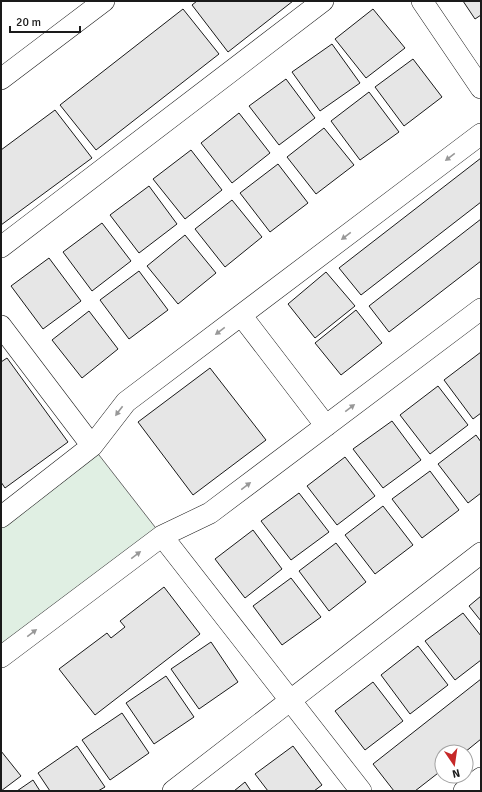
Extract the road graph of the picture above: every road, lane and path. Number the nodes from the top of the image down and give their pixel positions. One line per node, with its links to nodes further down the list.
1 (104, 1): 4 (street)
2 (324, 1): 7 (street)
3 (422, 1): 5 (street)
4 (1, 79)
5 (481, 88)
6 (481, 134): 9 (street, one-way to 9)
7 (1, 247)
8 (481, 309): 11 (street, one-way to 8)
9 (241, 314): 11 (street); 12 (street, one-way to 12)
10 (1, 326): 12 (street)
11 (326, 426): 14 (street, one-way to 11)
12 (92, 446): 13 (street)
13 (1, 517)
14 (162, 536): 16 (street, one-way to 14); 17 (street)
15 (481, 553): 17 (street)
16 (1, 656)
17 (291, 700): 19 (street); 20 (street)
18 (481, 778): 21 (street)
19 (173, 791)
20 (360, 791)
21 (464, 791)

